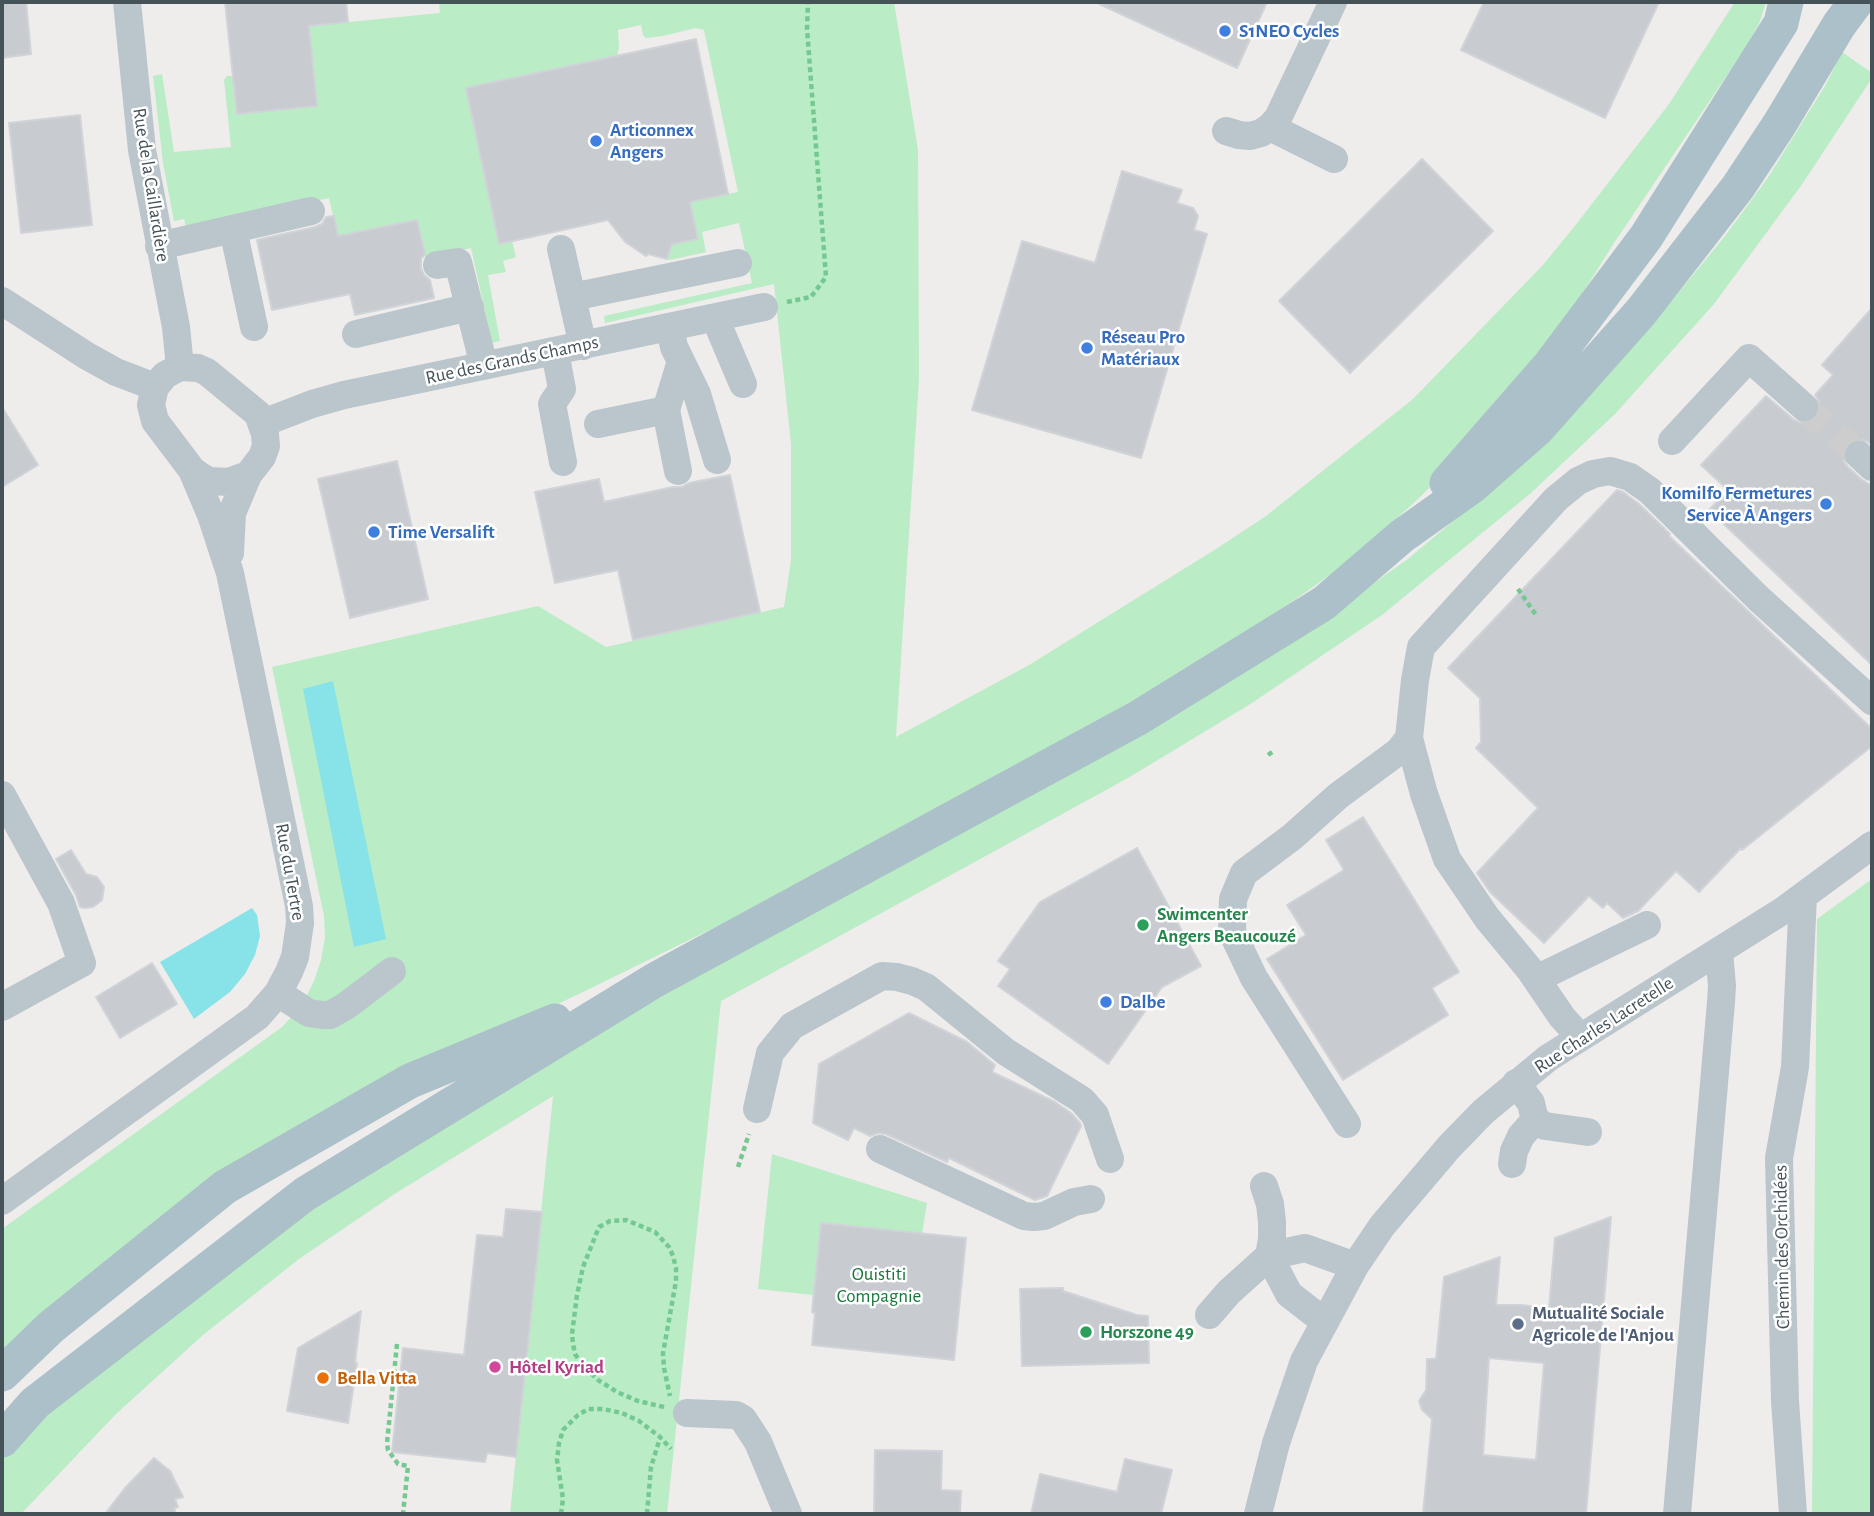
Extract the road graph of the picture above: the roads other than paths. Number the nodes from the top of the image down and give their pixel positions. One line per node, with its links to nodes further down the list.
1 (127, 2): 10 (street, Rue de la Caillardière)
2 (1333, 2): 5 (street)
3 (1786, 2): 39 (main road)
4 (1856, 2): 39 (main road)
5 (1270, 127): 6 (street); 7 (street)
6 (1226, 131)
7 (1334, 159)
8 (311, 211): 9 (street)
9 (233, 229): 10 (street); 19 (street)
10 (159, 246): 26 (street, Rue de la Caillardière)
11 (561, 249): 14 (street)
12 (737, 263): 14 (street)
13 (437, 265): 17 (street)
14 (572, 297): 22 (street)
15 (2, 301): 28 (street)
16 (770, 306): 18 (street, Rue des Grands Champs)
17 (470, 307): 21 (street); 25 (street)
18 (715, 318): 20 (street, Rue des Grands Champs); 27 (street)
19 (254, 327)
20 (670, 328): 22 (street, Rue des Grands Champs); 24 (street)
21 (356, 334)
22 (583, 346): 23 (street, Rue des Grands Champs)
23 (555, 352): 25 (street, Rue des Grands Champs); 35 (street)
24 (681, 361): 30 (street); 34 (street)
25 (484, 366): 31 (street, Rue des Grands Champs)
26 (180, 368): 28 (street); 31 (street)
27 (743, 384)
28 (155, 387): 36 (street)
29 (1804, 407): 33 (street)
30 (666, 410): 32 (street); 37 (street)
31 (262, 423): 38 (street)
32 (598, 424)
33 (1672, 441)
34 (717, 460)
35 (563, 462)
36 (192, 470): 38 (street); 40 (street, Rue du Tertre)
37 (678, 471)
38 (248, 475): 40 (street, Rue du Tertre)
39 (1402, 536): 50 (main road)
40 (230, 573): 51 (street, Rue du Tertre)
41 (1872, 701): 42 (street)
42 (1409, 738): 49 (street); 57 (street)
43 (2, 795): 52 (street)
44 (1872, 845): 45 (street, Rue Charles Lacretelle)
45 (1803, 896): 47 (street, Rue Charles Lacretelle); 75 (street, Chemin des Orchidées)
46 (1647, 925): 49 (street)
47 (1719, 951): 53 (street, Rue Charles Lacretelle); 74 (street)
48 (392, 971): 51 (street)
49 (1536, 979): 53 (street)
50 (655, 980): 69 (main road); 71 (main road)
51 (278, 993): 64 (street, Rue du Tertre)
52 (2, 1007)
53 (1580, 1037): 54 (street, Rue Charles Lacretelle)
54 (1516, 1083): 56 (street); 66 (street, Rue Charles Lacretelle)
55 (757, 1110): 60 (street)
56 (1535, 1120): 58 (street); 61 (street)
57 (1347, 1124)
58 (1588, 1132)
59 (880, 1149): 63 (street)
60 (1110, 1159)
61 (1512, 1164)
62 (1264, 1186): 65 (street)
63 (1091, 1199)
64 (2, 1201)
65 (1269, 1256): 66 (street); 67 (street); 68 (street)
66 (1355, 1266): 68 (street, Rue Charles Lacretelle)
67 (1209, 1315)
68 (1325, 1322): 73 (street, Rue Charles Lacretelle)
69 (2, 1374)
70 (681, 1411): 72 (street)
71 (2, 1440)
72 (788, 1514)
73 (1258, 1514)
74 (1677, 1514)
75 (1793, 1514)

